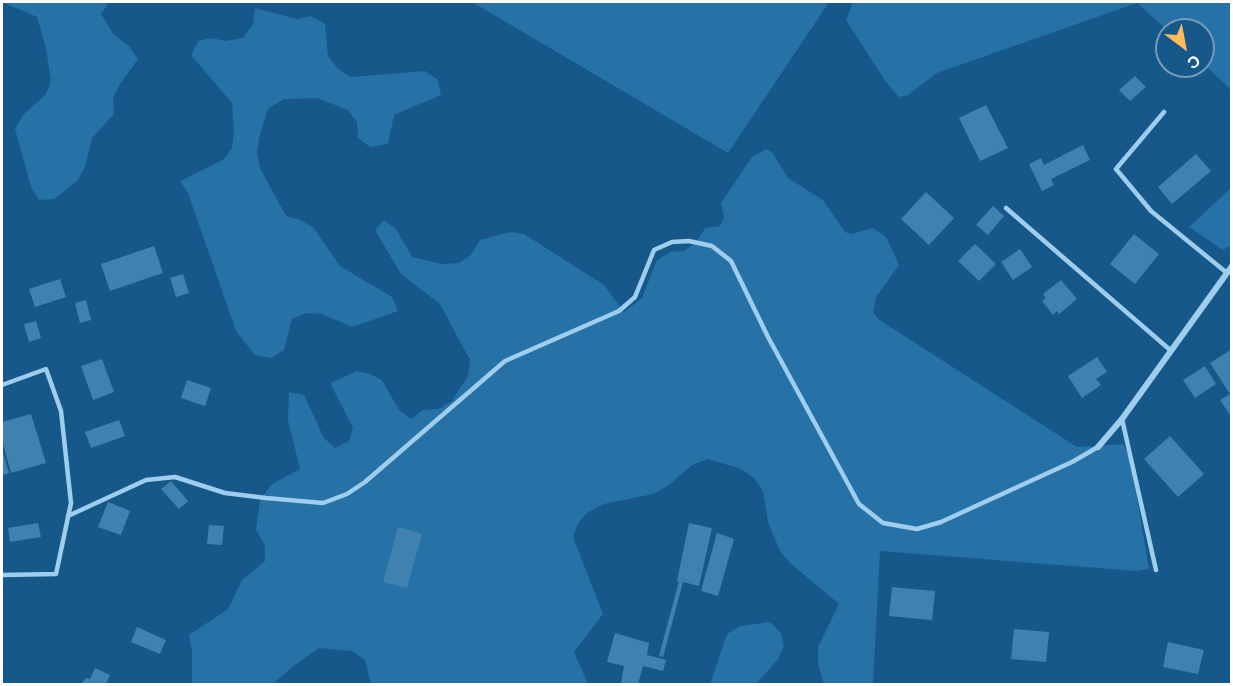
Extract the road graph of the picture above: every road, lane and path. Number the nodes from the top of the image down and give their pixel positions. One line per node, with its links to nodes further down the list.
1 (1164, 112): 4 (lane)
2 (1006, 208): 5 (lane)
3 (1232, 266): 4 (street)
4 (1227, 273): 5 (street)
5 (1169, 349): 7 (street)
6 (2, 385): 9 (lane)
7 (1122, 419): 8 (street); 10 (lane)
8 (1098, 447): 9 (lane)
9 (68, 516): 11 (lane)
10 (1155, 570)
11 (2, 575)

